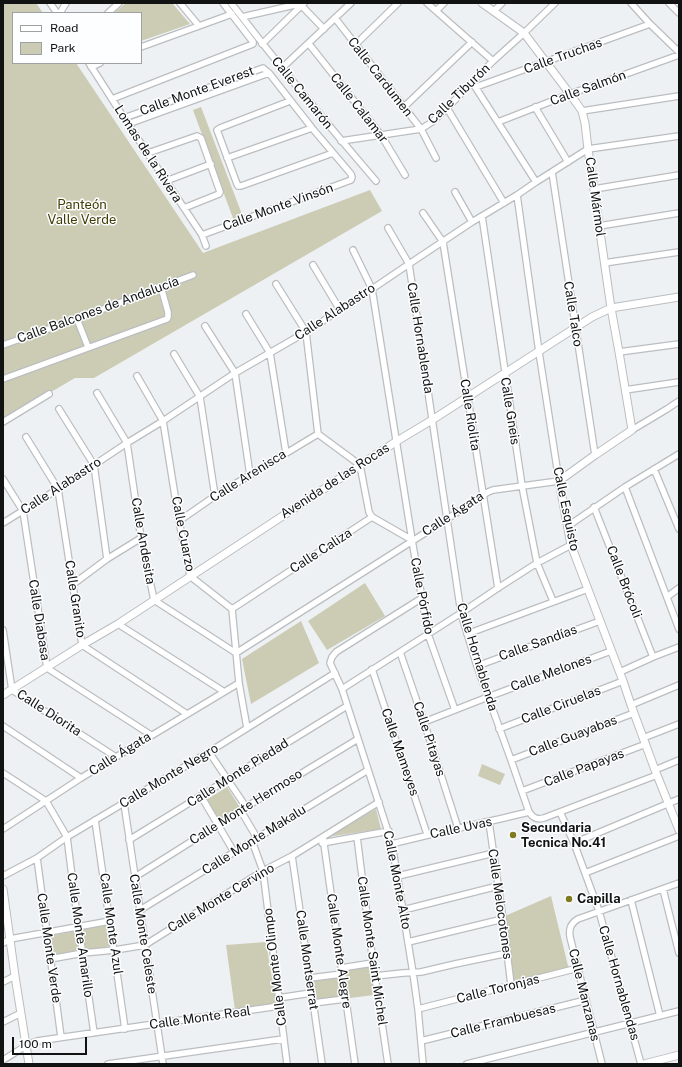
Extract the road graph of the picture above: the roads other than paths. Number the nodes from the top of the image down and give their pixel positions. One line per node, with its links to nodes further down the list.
1 (50, 3): 19 (street)
2 (66, 3): 20 (street)
3 (119, 3): 21 (street)
4 (180, 3): 27 (street)
5 (223, 3): 23 (street)
6 (231, 3): 24 (street, Calle Camarón)
7 (351, 3): 25 (street)
8 (398, 3): 33 (street)
9 (427, 3): 17 (street)
10 (444, 3): 17 (street)
11 (482, 3): 18 (street, Calle Mármol)
12 (502, 3): 18 (street)
13 (555, 3): 29 (street, Calle Tiburón)
14 (669, 3): 22 (street)
15 (301, 4): 24 (street); 28 (street); 31 (street)
16 (634, 4): 26 (street)
17 (436, 11): 30 (street)
18 (494, 11): 29 (street, Calle Mármol)
19 (57, 12)
20 (59, 12)
21 (109, 12)
22 (679, 13)
23 (232, 14): 27 (street); 45 (street)
24 (242, 17): 31 (street, Calle Camarón)
25 (335, 18): 28 (street); 33 (street, Calle Cardumen)
26 (650, 24): 35 (street); 38 (street, Calle Truchas)
27 (199, 26): 34 (street)
28 (324, 29): 32 (street)
29 (524, 33): 37 (street, Calle Tiburón); 38 (street, Calle Mármol)
30 (472, 42): 37 (street); 47 (street)
31 (262, 44): 40 (street, Calle Camarón)
32 (308, 44): 40 (street); 56 (street, Calle Calamar)
33 (355, 45): 47 (street, Calle Cardumen)
34 (142, 47)
35 (679, 52)
36 (679, 55): 43 (street, Calle Salmón)
37 (493, 61): 42 (street, Calle Tiburón)
38 (547, 62): 42 (street, Calle Truchas); 43 (street, Calle Mármol)
39 (90, 65): 45 (street, Lomas de la Rivera)
40 (282, 68): 58 (street, Calle Camarón)
41 (269, 73): 46 (street, Calle Monte Everest); 51 (street, Calle Monte Everest); 53 (street, Calle Monte Everest)
42 (474, 85): 49 (street, Calle Tiburón); 52 (street)
43 (570, 94): 48 (street, Calle Salmón); 50 (street, Calle Mármol)
44 (679, 96): 50 (street)
45 (112, 99): 51 (street, Lomas de la Rivera)
46 (290, 100): 54 (street, Calle Monte Everest); 62 (street)
47 (404, 107): 55 (street, Calle Cardumen)
48 (535, 107): 52 (street, Calle Salmón); 64 (street)
49 (447, 108): 55 (street, Calle Tiburón); 76 (street)
50 (582, 111): 59 (street, Calle Mármol)
51 (124, 118): 53 (street, Lomas de la Rivera)
52 (498, 122): 72 (street)
53 (128, 124): 60 (street, Lomas de la Rivera)
54 (312, 128): 61 (street, Calle Monte Everest); 62 (street)
55 (421, 130): 56 (street, Calle Tiburón); 63 (street, Calle Cardumen)
56 (382, 135): 58 (street, Calle Tiburón); 67 (street, Calle Calamar)
57 (679, 136): 59 (street, Calle Alabastro)
58 (341, 141): 71 (street, Calle Camarón)
59 (588, 149): 64 (street, Calle Alabastro); 73 (street, Calle Mármol)
60 (148, 153): 65 (street); 70 (street, Lomas de la Rivera)
61 (333, 153): 62 (street); 69 (street, Calle Monte Everest)
62 (227, 158)
63 (436, 158)
64 (568, 162): 66 (street, Calle Alabastro)
65 (211, 164): 70 (street); 77 (street)
66 (552, 172): 72 (street, Calle Alabastro); 102 (street, Calle Talco)
67 (405, 175)
68 (679, 175): 73 (street)
69 (352, 177): 84 (street, Calle Monte Vinsón)
70 (166, 181): 77 (street, Lomas de la Rivera)
71 (376, 181)
72 (536, 182): 75 (street, Calle Alabastro)
73 (594, 189): 82 (street, Calle Mármol)
74 (454, 192): 81 (street)
75 (517, 195): 76 (street, Calle Alabastro); 107 (street, Calle Esquisto)
76 (504, 203): 80 (street, Calle Alabastro)
77 (184, 208): 84 (street, Lomas de la Rivera)
78 (423, 213): 85 (street)
79 (679, 213): 82 (street)
80 (482, 216): 81 (street, Calle Alabastro); 112 (street, Calle Gneis)
81 (472, 222): 85 (street, Calle Alabastro)
82 (599, 226): 89 (street, Calle Mármol)
83 (388, 228): 90 (street)
84 (202, 235): 86 (street, Lomas de la Rivera)
85 (442, 242): 90 (street, Calle Alabastro); 120 (street, Calle Riolita)
86 (206, 246)
87 (353, 250): 95 (street, Calle Pórfido)
88 (679, 252): 89 (street)
89 (604, 263): 97 (street, Calle Mármol)
90 (409, 264): 95 (street, Calle Alabastro); 123 (street, Calle Hornablenda)
91 (313, 265): 98 (street)
92 (194, 275): 94 (street, Calle Balcones de Andalucía)
93 (276, 284): 103 (street)
94 (161, 287): 100 (street, Calle Balcones de Andalucía); 106 (street)
95 (372, 289): 98 (street, Calle Alabastro); 129 (street, Calle Pórfido)
96 (679, 297): 97 (street, Avenida de las Rocas)
97 (611, 308): 102 (street, Avenida de las Rocas); 108 (street, Calle Mármol)
98 (340, 310): 103 (street, Calle Alabastro)
99 (246, 314): 109 (street)
100 (77, 319): 105 (street, Calle Balcones de Andalucía); 106 (street)
101 (205, 326): 111 (street)
102 (575, 328): 107 (street, Avenida de las Rocas); 132 (street, Calle Talco)
103 (306, 332): 109 (street, Calle Alabastro); 127 (street)
104 (679, 344): 108 (street)
105 (3, 345)
106 (88, 348): 114 (street)
107 (539, 352): 112 (street, Avenida de las Rocas); 139 (street, Calle Esquisto)
108 (619, 352): 116 (street, Calle Mármol)
109 (270, 353): 111 (street, Calle Alabastro); 131 (street)
110 (174, 354): 119 (street)
111 (235, 374): 119 (street, Calle Alabastro); 137 (street)
112 (504, 374): 120 (street, Avenida de las Rocas); 140 (street, Calle Gneis)
113 (136, 376): 124 (street, Calle Cuarzo)
114 (3, 379)
115 (679, 382): 116 (street)
116 (625, 390): 126 (street, Calle Mármol)
117 (98, 393): 130 (street, Calle Andesita)
118 (49, 394): 125 (street)
119 (200, 397): 124 (street, Calle Alabastro); 143 (street)
120 (467, 397): 123 (street, Avenida de las Rocas); 144 (street, Calle Riolita)
121 (679, 401): 126 (street, Calle Ágata)
122 (59, 408): 134 (street)
123 (432, 420): 129 (street, Avenida de las Rocas); 148 (street, Calle Hornablenda)
124 (163, 421): 130 (street, Calle Alabastro); 149 (street, Calle Cuarzo)
125 (3, 422)
126 (632, 430): 132 (street, Calle Ágata)
127 (318, 434): 131 (street, Calle Arenisca); 135 (street)
128 (26, 437): 142 (street, Calle Granito)
129 (397, 441): 135 (street, Avenida de las Rocas); 154 (street, Calle Pórfido)
130 (127, 443): 134 (street, Calle Alabastro); 153 (street, Calle Andesita)
131 (286, 453): 137 (street, Calle Arenisca)
132 (595, 454): 139 (street, Calle Ágata)
133 (679, 454): 136 (street)
134 (94, 465): 142 (street, Calle Alabastro); 156 (street)
135 (360, 466): 147 (street); 158 (street, Avenida de las Rocas)
136 (654, 469): 141 (street); 152 (street)
137 (250, 475): 143 (street, Calle Arenisca)
138 (3, 479): 146 (street, Calle Diabasa)
139 (559, 481): 140 (street, Calle Ágata); 151 (street, Calle Esquisto)
140 (522, 486): 144 (street, Calle Ágata); 157 (street, Calle Gneis)
141 (625, 487): 145 (street); 163 (street)
142 (58, 489): 146 (street, Calle Alabastro); 159 (street, Calle Granito)
143 (215, 496): 149 (street, Calle Arenisca)
144 (483, 496): 148 (street, Calle Ágata); 160 (street, Calle Riolita)
145 (594, 507): 151 (street); 180 (street, Calle Brócoli)
146 (23, 511): 150 (street, Calle Alabastro); 182 (street, Calle Diabasa)
147 (372, 517): 154 (street); 167 (street, Calle Caliza)
148 (447, 519): 154 (street, Calle Ágata); 168 (street, Calle Hornablenda)
149 (179, 522): 158 (street, Calle Cuarzo)
150 (3, 523)
151 (568, 526): 155 (street, Calle Esquisto)
152 (679, 529)
153 (141, 538): 156 (street); 165 (street, Calle Andesita)
154 (412, 540): 164 (street, Calle Pórfido); 179 (street, Calle Ágata)
155 (571, 545): 157 (street); 162 (street, Calle Esquisto)
156 (107, 559): 159 (street)
157 (537, 563): 160 (street); 166 (street, Calle Gneis)
158 (190, 576): 165 (street, Avenida de las Rocas); 167 (street, Calle Cuarzo)
159 (72, 585): 175 (street, Calle Granito)
160 (498, 588): 168 (street)
161 (679, 588): 163 (street)
162 (588, 589): 166 (street); 169 (street, Calle Esquisto)
163 (667, 597): 171 (street)
164 (422, 598): 173 (street, Calle Pórfido); 185 (street, Calle Monte Alto)
165 (154, 600): 170 (street, Avenida de las Rocas); 179 (street, Calle Andesita)
166 (553, 601): 174 (street)
167 (232, 609): 179 (street)
168 (461, 614): 173 (street); 174 (street, Calle Hornablenda)
169 (600, 620): 177 (street, Calle Esquisto); 181 (street, Calle Sandías)
170 (118, 624): 175 (street, Avenida de las Rocas); 191 (street)
171 (679, 629)
172 (3, 630): 190 (street, Calle Diorita)
173 (428, 634): 178 (street); 196 (street, Calle Pórfido)
174 (467, 634): 181 (street, Calle Hornablenda)
175 (82, 645): 182 (street, Avenida de las Rocas); 198 (street, Calle Granito)
176 (679, 647): 180 (street)
177 (611, 651): 184 (street, Calle Esquisto); 193 (street, Calle Melones)
178 (400, 652): 183 (street); 199 (street, Calle Pitayas)
179 (236, 653): 187 (street)
180 (653, 657): 184 (street)
181 (477, 666): 193 (street, Calle Hornablenda)
182 (47, 668): 190 (street, Avenida de las Rocas); 204 (street, Calle Diabasa)
183 (372, 670): 189 (street); 233 (street, Calle Mameyes)
184 (620, 672): 186 (street, Calle Esquisto)
185 (335, 674): 189 (street, Calle Monte Alto); 202 (street, Calle Monte Negro)
186 (623, 681): 194 (street, Calle Esquisto); 203 (street, Calle Ciruelas)
187 (239, 683): 191 (street, Calle Ágata); 202 (street)
188 (679, 685): 194 (street, Calle Guayabas)
189 (342, 689): 195 (street, Calle Monte Alto)
190 (12, 690): 192 (street, Avenida de las Rocas); 208 (street, Calle Diorita)
191 (223, 691): 198 (street, Calle Ágata)
192 (3, 695)
193 (488, 697): 196 (street, Calle Melones); 203 (street, Calle Hornablenda)
194 (631, 705): 197 (street, Calle Esquisto)
195 (347, 706): 205 (street, Calle Monte Alto); 215 (street, Calle Monte Piedad)
196 (455, 710): 199 (street, Calle Melones)
197 (634, 713): 206 (street, Calle Esquisto); 209 (street, Calle Guayabas)
198 (187, 714): 204 (street, Calle Ágata)
199 (424, 722): 229 (street, Calle Pitayas)
200 (679, 724): 206 (street, Calle Papayas)
201 (3, 726): 214 (street)
202 (247, 728): 207 (street, Calle Monte Negro)
203 (499, 729): 209 (street, Calle Hornablenda)
204 (151, 735): 208 (street, Calle Ágata)
205 (358, 739): 211 (street, Calle Monte Alto); 223 (street, Calle Monte Hermoso)
206 (645, 741): 212 (street, Calle Esquisto); 216 (street, Calle Papayas)
207 (209, 752): 215 (street, Calle Monte Olimpo); 221 (street, Calle Monte Negro)
208 (116, 757): 214 (street, Calle Ágata)
209 (511, 760): 216 (street, Calle Hornablenda)
210 (679, 760): 212 (street)
211 (368, 770): 220 (street, Calle Monte Alto); 238 (street, Calle Monte Makalu)
212 (656, 772): 222 (street, Calle Esquisto); 225 (street)
213 (3, 773): 219 (street)
214 (81, 778): 219 (street, Calle Ágata)
215 (227, 780): 217 (street, Calle Monte Piedad); 223 (street, Calle Monte Olimpo)
216 (522, 791): 224 (street, Calle Hornablenda)
217 (201, 796): 228 (street); 237 (street, Calle Monte Piedad)
218 (679, 799): 222 (street)
219 (46, 802): 230 (street, Calle Ágata); 235 (street)
220 (379, 802): 232 (street, Calle Monte Alto); 239 (street)
221 (124, 803): 226 (street, Calle Monte Negro); 237 (street, Calle Monte Celeste)
222 (668, 804): 231 (street, Calle Esquisto); 240 (street)
223 (243, 809): 228 (street, Calle Monte Hermoso); 238 (street, Calle Monte Olimpo)
224 (529, 812): 225 (street); 227 (street, Calle Uvas)
225 (560, 812): 240 (street, Calle Hornablendas)
226 (95, 820): 235 (street, Calle Monte Negro); 261 (street, Calle Monte Azul)
227 (489, 822): 229 (street, Calle Uvas); 243 (street, Calle Melocotones)
228 (218, 824): 242 (street); 250 (street, Calle Monte Hermoso)
229 (458, 828): 233 (street, Calle Uvas)
230 (3, 829)
231 (679, 830)
232 (388, 832): 236 (street); 241 (street, Calle Monte Alto)
233 (427, 834): 241 (street, Calle Uvas)
234 (679, 836): 247 (street)
235 (67, 837): 245 (street, Calle Monte Negro); 262 (street, Calle Monte Amarillo)
236 (357, 837): 239 (street); 273 (street, Calle Monte Saint Michel)
237 (129, 840): 250 (street, Calle Monte Celeste)
238 (254, 840): 242 (street, Calle Monte Makalu); 246 (street, Calle Monte Olimpo)
239 (323, 840): 244 (street, Calle Monte Cervino); 274 (street, Calle Monte Alegre)
240 (574, 843): 247 (street, Calle Hornablendas)
241 (392, 844): 249 (street, Calle Monte Alto)
242 (234, 852): 257 (street, Calle Monte Makalu)
243 (494, 853): 249 (street); 252 (street, Calle Melocotones)
244 (292, 856): 246 (street, Calle Monte Cervino); 280 (street, Calle Montserrat)
245 (37, 858): 248 (street, Calle Monte Negro); 263 (street, Calle Monte Verde)
246 (263, 871): 267 (street, Calle Monte Cervino); 284 (street, Calle Monte Olimpo)
247 (585, 873): 259 (street, Calle Hornablendas)
248 (3, 876)
249 (398, 876): 258 (street, Calle Monte Alto)
250 (135, 877): 257 (street, Calle Monte Celeste)
251 (679, 883): 254 (street)
252 (498, 886): 258 (street); 260 (street, Calle Melocotones)
253 (3, 889): 256 (street)
254 (663, 889): 255 (street); 271 (street)
255 (631, 900): 259 (street); 292 (street)
256 (4, 904): 264 (street)
257 (140, 910): 267 (street, Calle Monte Celeste)
258 (403, 910): 265 (street, Calle Monte Alto)
259 (599, 911): 275 (street, Calle Manzanas); 294 (street, Calle Hornablendas)
260 (503, 919): 265 (street); 270 (street, Calle Melocotones)
261 (110, 921): 262 (street); 268 (street, Calle Monte Azul)
262 (79, 927): 263 (street); 269 (street, Calle Monte Amarillo)
263 (47, 933): 264 (street); 272 (street, Calle Monte Verde)
264 (10, 939): 266 (street); 278 (street)
265 (408, 942): 276 (street, Calle Monte Alto)
266 (3, 943)
267 (145, 945): 268 (street, Calle Monte Cervino); 295 (street, Calle Monte Celeste)
268 (115, 950): 269 (street, Calle Monte Cervino); 296 (street, Calle Monte Azul)
269 (83, 953): 272 (street, Calle Monte Cervino); 298 (street, Calle Monte Amarillo)
270 (508, 953): 276 (street); 282 (street, Calle Melocotones)
271 (679, 953)
272 (50, 959): 299 (street, Calle Monte Verde)
273 (373, 963): 274 (street); 279 (street, Calle Monte Saint Michel)
274 (341, 968): 277 (street, Calle Monte Alegre)
275 (578, 968): 282 (street, Calle Toronjas); 286 (street, Calle Manzanas)
276 (413, 973): 279 (street); 289 (street, Calle Monte Alto)
277 (342, 974): 280 (street); 285 (street, Calle Monte Alegre)
278 (15, 976): 281 (street); 291 (street)
279 (375, 976): 313 (street, Calle Monte Saint Michel)
280 (310, 978): 283 (street, Calle Montserrat)
281 (3, 982)
282 (512, 986): 289 (street, Calle Toronjas)
283 (311, 993): 284 (street); 287 (street, Calle Montserrat)
284 (278, 998): 288 (street, Calle Monte Olimpo)
285 (345, 999): 287 (street); 312 (street, Calle Monte Alegre)
286 (586, 1000): 297 (street, Calle Manzanas); 301 (street, Calle Frambuesas)
287 (313, 1003): 311 (street, Calle Montserrat)
288 (279, 1006): 295 (street, Calle Monte Real); 300 (street, Calle Monte Olimpo)
289 (418, 1009): 301 (street, Calle Monte Alto)
290 (679, 1011): 292 (street)
291 (21, 1013): 293 (street); 302 (street)
292 (660, 1016): 294 (street)
293 (3, 1022)
294 (630, 1023): 297 (street); 317 (street, Calle Hornablendas)
295 (157, 1024): 296 (street, Calle Monte Real); 304 (street, Calle Monte Celeste)
296 (125, 1029): 298 (street, Calle Monte Real)
297 (593, 1032): 315 (street); 316 (street, Calle Manzanas)
298 (94, 1033): 299 (street, Calle Monte Real)
299 (61, 1037): 302 (street, Calle Monte Real)
300 (283, 1039): 304 (street); 310 (street, Calle Monte Olimpo)
301 (421, 1041): 314 (street, Calle Monte Alto)
302 (26, 1045): 305 (street, Calle Monte Real); 307 (street)
303 (679, 1055): 317 (street)
304 (162, 1056): 306 (street); 309 (street, Calle Monte Celeste)
305 (3, 1060)
306 (138, 1062): 308 (street)
307 (29, 1064)
308 (108, 1064)
309 (163, 1064)
310 (287, 1064)
311 (322, 1064)
312 (355, 1064)
313 (388, 1064)
314 (423, 1064)
315 (467, 1064)
316 (602, 1064)
317 (643, 1064)

